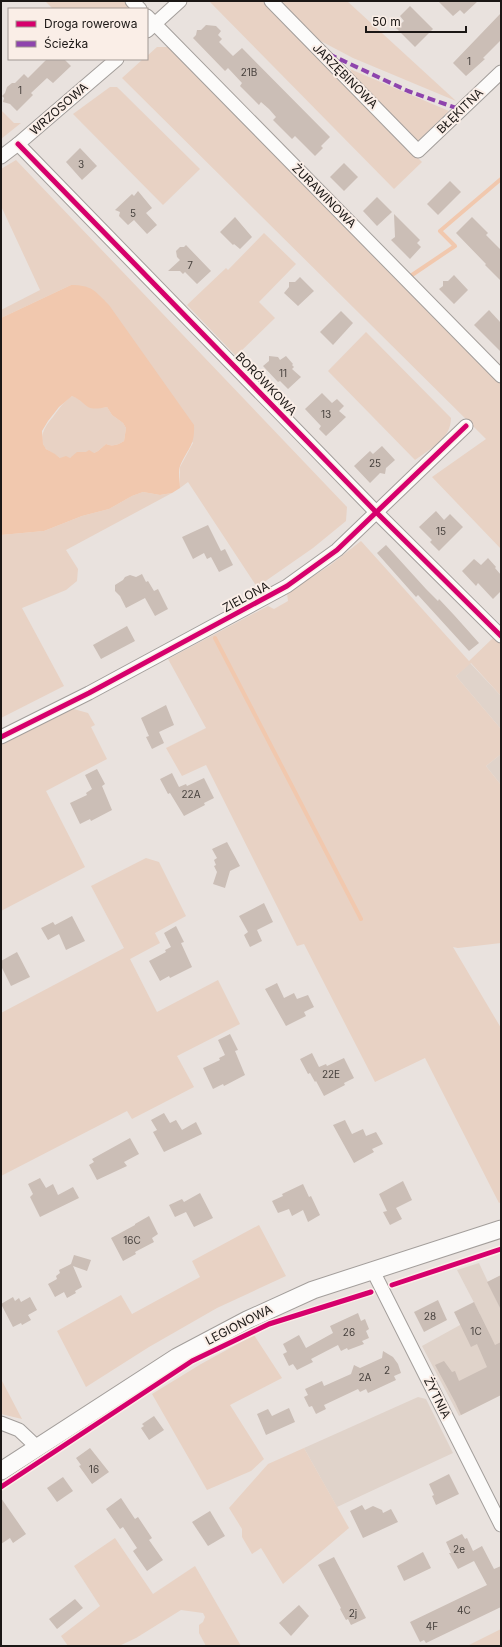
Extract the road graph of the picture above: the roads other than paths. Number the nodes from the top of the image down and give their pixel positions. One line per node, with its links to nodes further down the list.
1 (180, 1): 3 (street)
2 (271, 1): 7 (street, JARZĘBINOWA)
3 (149, 23): 9 (street, ŻURAWINOWA)
4 (116, 60): 6 (street, WRZOSOWA)
5 (501, 72): 7 (street, BŁĘKITNA)
6 (18, 144): 8 (street, WRZOSOWA); 11 (street, BORÓWKOWA)
7 (418, 151)
8 (1, 157)
9 (501, 376)
10 (466, 426): 11 (street, ZIELONA)
11 (376, 512): 12 (street, BORÓWKOWA); 13 (street, ZIELONA)
12 (501, 636)
13 (1, 737)
14 (501, 1229): 15 (main road, LEGIONOWA)
15 (372, 1271): 17 (main road, LEGIONOWA); 19 (street, ŻYTNIA)
16 (1, 1423): 17 (street)
17 (37, 1448): 18 (main road, LEGIONOWA)
18 (1, 1471)
19 (501, 1525)

